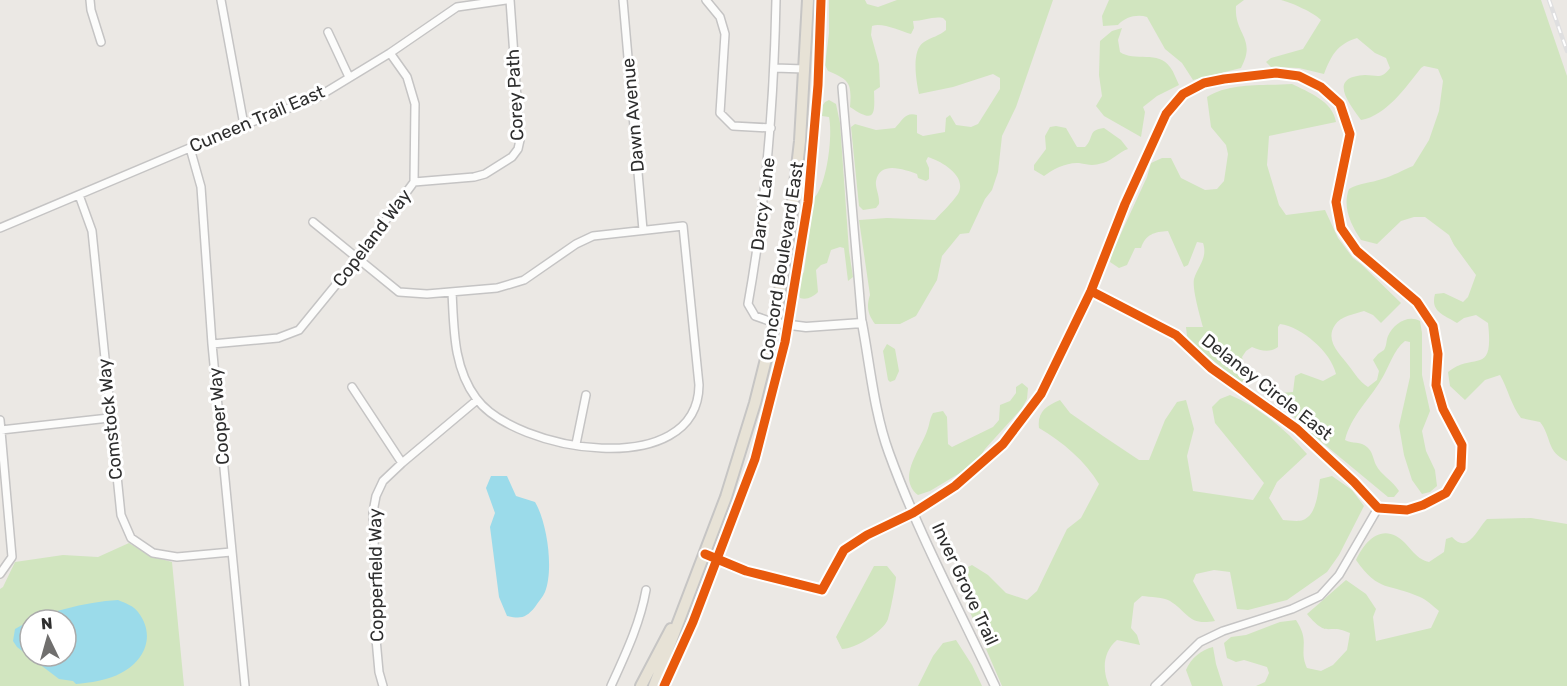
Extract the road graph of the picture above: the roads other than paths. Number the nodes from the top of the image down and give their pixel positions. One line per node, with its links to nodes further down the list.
1 (90, 0): 9 (street)
2 (221, 0): 15 (street)
3 (508, 0): 10 (street, Cuneen Trail East); 18 (street, Corey Path)
4 (623, 0): 22 (street, Dawn Avenue)
5 (706, 0): 16 (street)
6 (776, 0): 11 (street, Darcy Lane)
7 (808, 0): 12 (main road, Concord Boulevard East)
8 (328, 32): 13 (street)
9 (101, 42)
10 (390, 53): 13 (street, Cuneen Trail East); 18 (street, Copeland Way)
11 (774, 68): 12 (street); 16 (street, Darcy Lane)
12 (805, 69): 27 (main road, Concord Boulevard East)
13 (350, 77): 15 (street, Cuneen Trail East)
14 (842, 87): 26 (street, Inver Grove Trail)
15 (244, 125): 17 (street, Cuneen Trail East)
16 (771, 128): 27 (street, Darcy Lane)
17 (190, 148): 19 (street, Cuneen Trail East); 28 (street, Cooper Way)
18 (414, 182): 23 (street, Copeland Way)
19 (79, 195): 21 (street, Cuneen Trail East); 32 (street, Comstock Way)
20 (313, 222): 23 (street)
21 (0, 228)
22 (643, 230): 25 (street); 35 (street)
23 (357, 259): 25 (street); 28 (street, Copeland Way)
24 (1091, 291): 37 (street, Delaney Circle East); 37 (street); 38 (street)
25 (452, 292): 31 (street)
26 (862, 322): 27 (street); 38 (street, Inver Grove Trail)
27 (775, 323): 40 (main road, Concord Boulevard East)
28 (212, 344): 39 (street, Cooper Way)
29 (352, 387): 36 (street)
30 (586, 395): 35 (street)
31 (477, 400): 35 (street); 36 (street, Copperfield Way)
32 (109, 418): 34 (street); 39 (street, Comstock Way)
33 (0, 420): 34 (street)
34 (1, 430): 41 (street)
35 (576, 444)
36 (402, 463): 45 (street, Copperfield Way)
37 (1378, 508): 50 (street)
38 (913, 513): 40 (street); 49 (street, Inver Grove Trail)
39 (231, 552): 44 (street, Cooper Way)
40 (705, 554): 43 (main road, Concord Boulevard East)
41 (0, 574)
42 (646, 590): 46 (street)
43 (679, 616): 47 (main road); 48 (main road)
44 (245, 686)
45 (383, 686)
46 (611, 686)
47 (641, 686)
48 (654, 686)
49 (995, 686)
50 (1155, 686)

